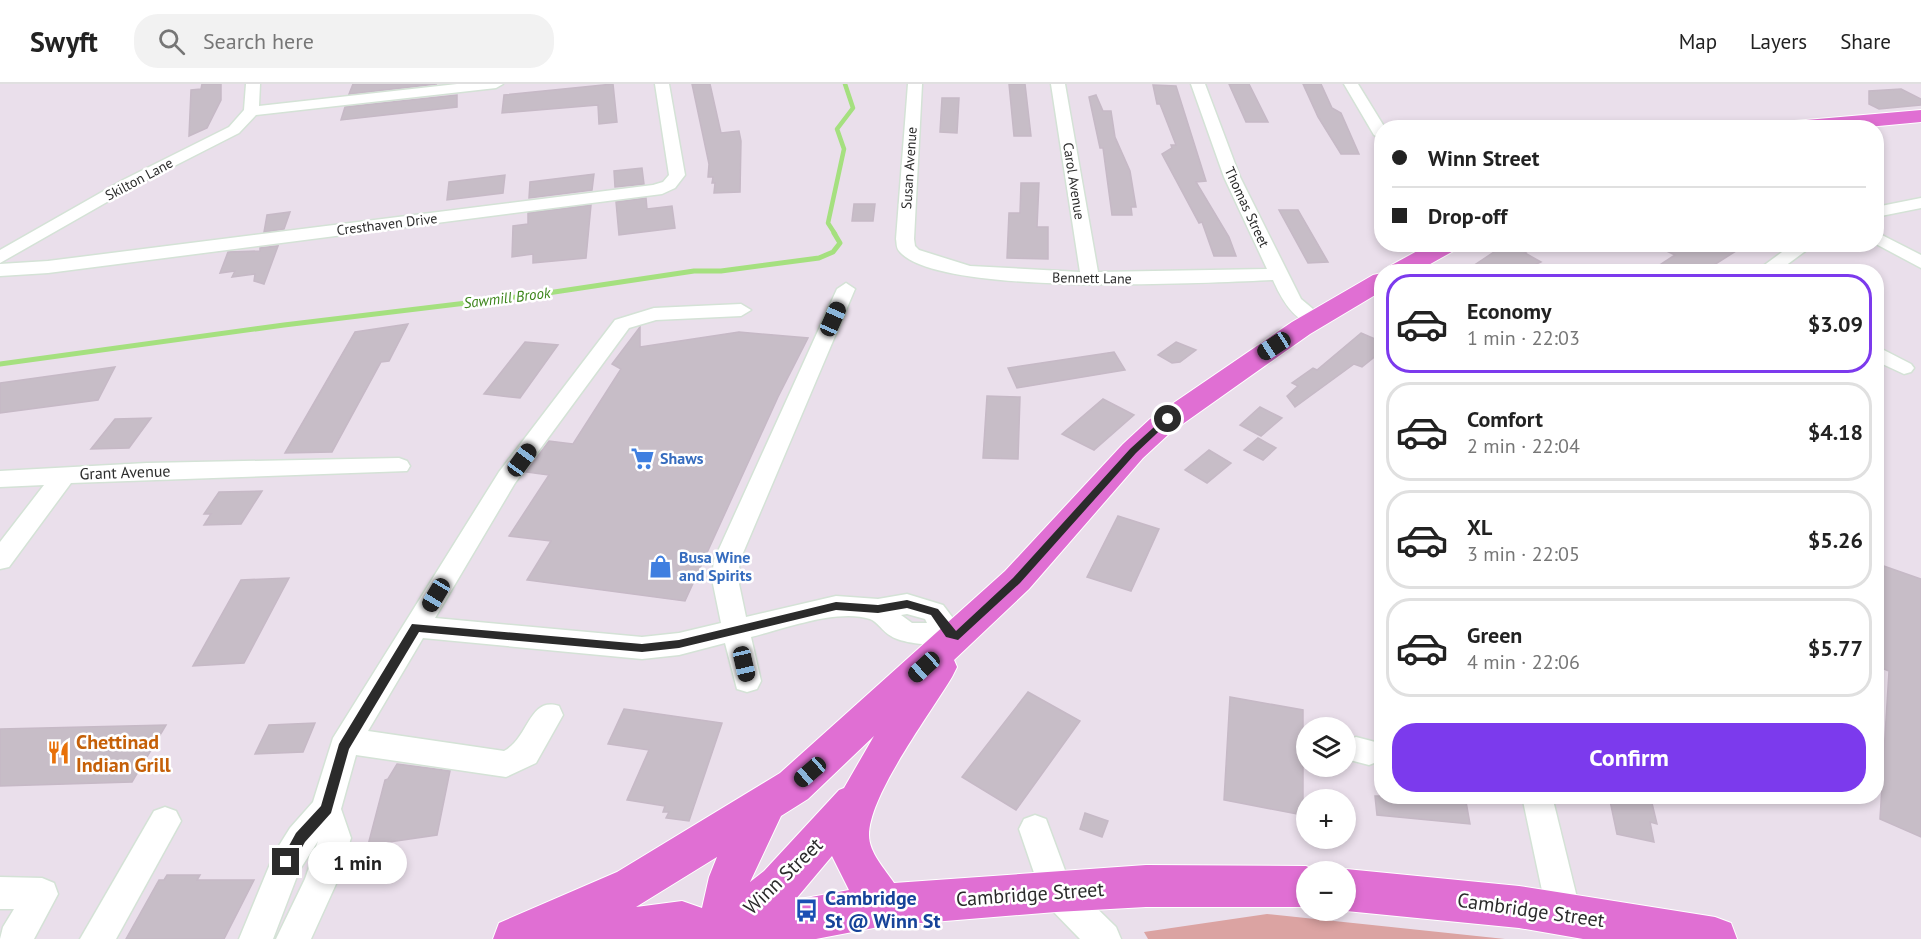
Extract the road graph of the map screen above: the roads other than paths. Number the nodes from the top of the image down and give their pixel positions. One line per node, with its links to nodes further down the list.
1 (253, 84): 8 (street)
2 (496, 84): 8 (street)
3 (662, 84): 22 (street, Cresthaven Drive)
4 (915, 84): 15 (street, Susan Avenue)
5 (1058, 84): 24 (street, Carol Avenue)
6 (1198, 84): 23 (street, Thomas Street)
7 (1351, 84): 11 (street)
8 (251, 111): 18 (street, Skilton Lane)
9 (1921, 116): 10 (main road)
10 (1875, 120)
11 (1374, 122)
12 (1921, 203): 13 (street)
13 (1884, 210)
14 (1884, 242): 19 (street)
15 (908, 251): 24 (street, Bennett Lane)
16 (1434, 252): 20 (main road)
17 (1794, 252): 21 (street)
18 (0, 258)
19 (1921, 263)
20 (1412, 264)
21 (1776, 264)
22 (0, 270)
23 (1279, 274): 24 (street, Bennett Lane); 28 (street, Thomas Street)
24 (1090, 278)
25 (1374, 285): 28 (main road, Winn Street)
26 (846, 290): 36 (street)
27 (741, 310): 35 (street)
28 (1315, 319): 37 (main road, Winn Street)
29 (1884, 357): 30 (street)
30 (1904, 368)
31 (399, 466): 32 (street, Grant Avenue)
32 (65, 474): 33 (street, Grant Avenue); 34 (street)
33 (0, 479)
34 (0, 560)
35 (416, 627): 36 (street); 40 (street)
36 (735, 629): 37 (street); 38 (street)
37 (954, 635): 41 (main road, Winn Street); 43 (main road, Winn Street)
38 (747, 681)
39 (549, 714): 40 (street)
40 (347, 741): 44 (street)
41 (863, 791): 51 (main road, Winn Street); 53 (main road, Winn Street)
42 (1539, 804): 52 (street)
43 (764, 805): 53 (main road, Winn Street); 58 (main road, Winn Street)
44 (327, 809): 56 (street); 57 (street)
45 (165, 820): 55 (street)
46 (1035, 829): 48 (street)
47 (1296, 887): 48 (main road, Cambridge Street)
48 (1056, 891): 51 (main road, Cambridge Street); 60 (street)
49 (1356, 891): 52 (main road, Cambridge Street)
50 (0, 893): 54 (street)
51 (884, 905): 53 (main road, Cambridge Street)
52 (1564, 914): 61 (main road, Cambridge Street)
53 (718, 937): 59 (main road, Cambridge Street)
54 (15, 939)
55 (97, 939)
56 (256, 939)
57 (293, 939)
58 (515, 939)
59 (583, 939)
60 (1104, 939)
61 (1715, 939)

